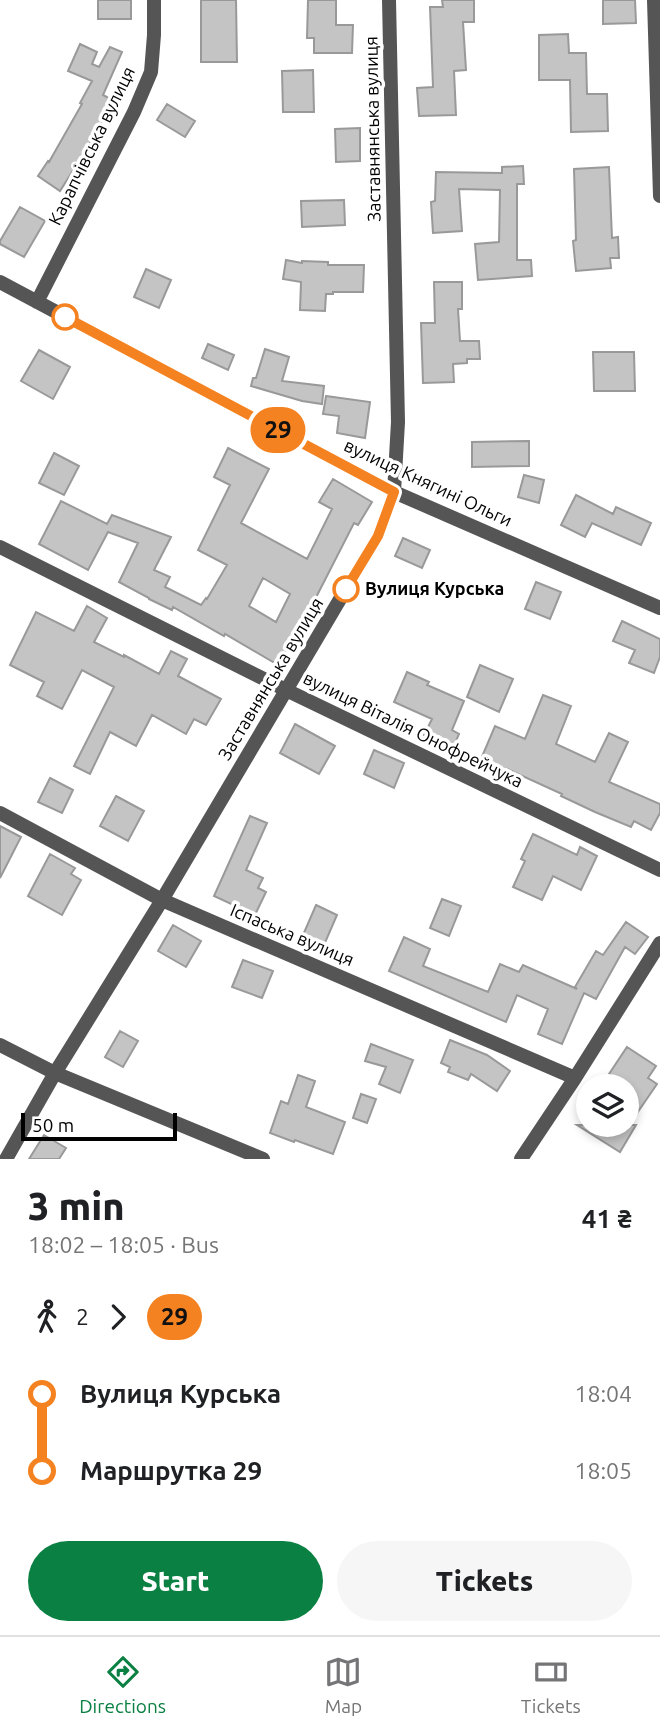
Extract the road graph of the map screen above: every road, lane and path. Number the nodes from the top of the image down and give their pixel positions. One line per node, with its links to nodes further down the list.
1 (154, 0): 7 (street, Карапчівська вулиця)
2 (389, 0): 8 (street, Заставнянська вулиця)
3 (654, 0): 4 (street)
4 (659, 150): 5 (street)
5 (660, 196)
6 (0, 282): 7 (street, вулиця Княгині Ольги)
7 (37, 302): 8 (street, вулиця Княгині Ольги)
8 (394, 492): 10 (street, вулиця Княгині Ольги); 11 (street, Заставнянська вулиця)
9 (0, 547): 11 (street, вулиця Віталія Онофрейчука)
10 (660, 608)
11 (286, 690): 13 (street, вулиця Віталія Онофрейчука); 14 (street, Заставнянська вулиця)
12 (0, 813): 14 (street, Іспаська вулиця)
13 (660, 870)
14 (163, 900): 17 (street, Заставнянська вулиця); 18 (street, Іспаська вулиця)
15 (660, 943): 18 (street)
16 (0, 1045): 17 (street)
17 (55, 1073): 19 (street, Заставнянська вулиця); 20 (street)
18 (575, 1078): 21 (street)
19 (6, 1159)
20 (263, 1159)
21 (521, 1159)

